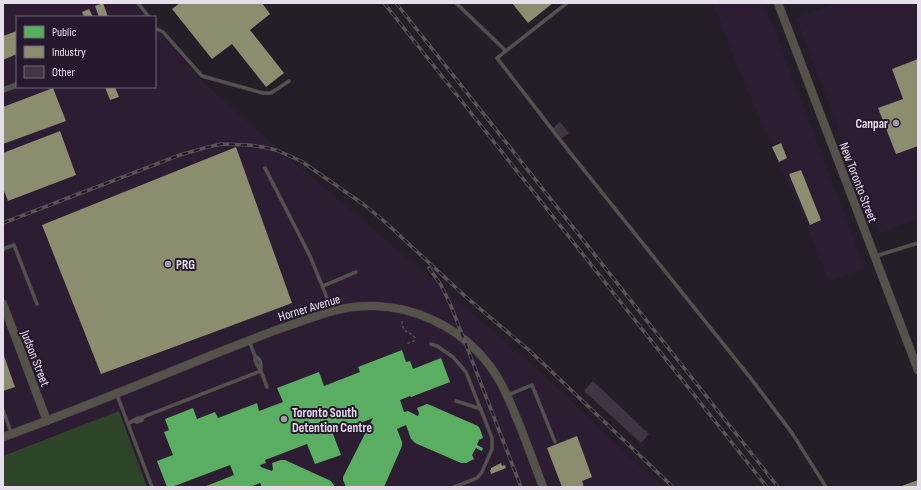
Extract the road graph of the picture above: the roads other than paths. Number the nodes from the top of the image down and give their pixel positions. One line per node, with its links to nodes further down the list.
1 (138, 3): 5 (lane)
2 (456, 3): 7 (lane)
3 (567, 3): 7 (lane)
4 (778, 3): 14 (main road, New Toronto Street)
5 (148, 16)
6 (156, 28): 8 (lane)
7 (506, 51): 40 (lane)
8 (289, 81)
9 (16, 85): 10 (street)
10 (3, 90)
11 (265, 168): 16 (lane)
12 (918, 243): 14 (lane)
13 (3, 249): 18 (lane)
14 (875, 256): 23 (main road, New Toronto Street)
15 (356, 272): 16 (lane)
16 (323, 286): 19 (lane)
17 (3, 304): 20 (main road, Judson Street)
18 (38, 304)
19 (332, 310): 21 (main road, Horner Avenue); 28 (main road, Horner Avenue)
20 (6, 322): 32 (main road, Judson Street)
21 (249, 341): 24 (lane); 27 (main road, Horner Avenue)
22 (431, 344): 31 (lane)
23 (915, 354): 25 (main road, New Toronto Street)
24 (261, 370): 26 (lane); 33 (lane)
25 (918, 370)
26 (267, 388)
27 (117, 393): 32 (main road, Horner Avenue); 33 (lane)
28 (508, 395): 36 (lane); 39 (main road, Horner Avenue)
29 (456, 401): 31 (lane)
30 (3, 410): 34 (lane)
31 (481, 410): 38 (lane)
32 (47, 420): 34 (main road, Horner Avenue)
33 (128, 424): 37 (lane)
34 (11, 434): 35 (main road, Horner Avenue)
35 (3, 437)
36 (555, 442)
37 (152, 487)
38 (454, 487)
39 (543, 487)
40 (826, 487)

